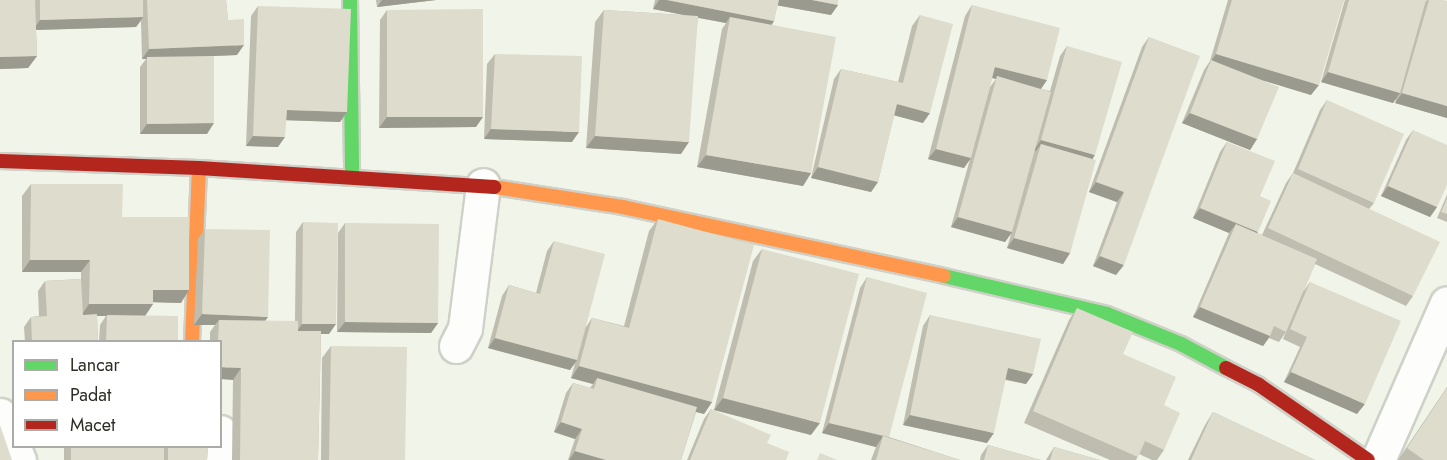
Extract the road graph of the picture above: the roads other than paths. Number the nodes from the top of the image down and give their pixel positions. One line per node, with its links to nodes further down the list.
1 (350, 0): 4 (street)
2 (0, 161): 3 (street)
3 (199, 168): 4 (street); 7 (street)
4 (352, 176): 5 (street)
5 (483, 185): 8 (street); 11 (street)
6 (1447, 303): 12 (street)
7 (192, 340)
8 (456, 346)
9 (0, 415): 10 (street)
10 (12, 443)
11 (1368, 460)
12 (1378, 460)

